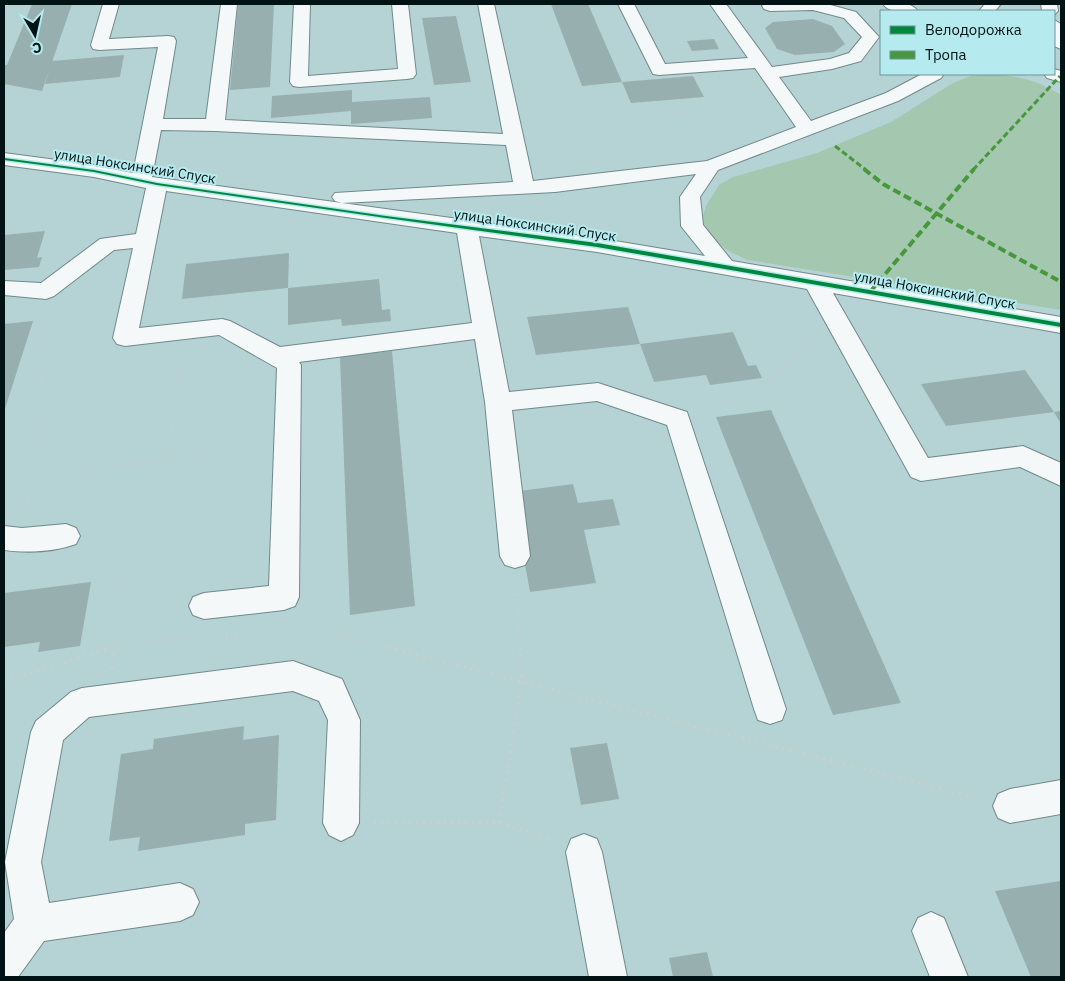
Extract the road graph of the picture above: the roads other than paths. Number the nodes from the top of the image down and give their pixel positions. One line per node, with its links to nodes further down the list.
1 (110, 4): 15 (street)
2 (229, 4): 16 (street)
3 (302, 4): 4 (street)
4 (400, 4)
5 (486, 4): 18 (street)
6 (626, 4): 13 (street)
7 (891, 4): 10 (street)
8 (758, 7): 9 (street); 13 (street)
9 (721, 8): 13 (street)
10 (907, 10)
11 (1055, 28): 12 (street)
12 (1061, 44)
13 (764, 67): 17 (street)
14 (929, 75): 17 (street, улица Ноксинский Спуск)
15 (153, 124): 16 (street); 21 (street)
16 (215, 125): 18 (street)
17 (807, 129): 20 (street, улица Ноксинский Спуск)
18 (514, 140): 22 (street)
19 (4, 159): 21 (street, улица Ноксинский Спуск)
20 (711, 166): 22 (street, улица Ноксинский Спуск); 26 (street)
21 (149, 182): 23 (street, улица Ноксинский Спуск); 25 (street)
22 (524, 188): 23 (street, улица Ноксинский Спуск)
23 (228, 193): 24 (street, улица Ноксинский Спуск)
24 (467, 228): 26 (street, улица Ноксинский Спуск); 30 (street)
25 (145, 240): 28 (street); 31 (street)
26 (724, 266): 27 (street, улица Ноксинский Спуск)
27 (815, 282): 29 (street, улица Ноксинский Спуск); 33 (street)
28 (4, 288)
29 (1061, 325)
30 (485, 329): 31 (street); 32 (street)
31 (278, 356): 37 (street)
32 (498, 402): 36 (street); 38 (street)
33 (1061, 475)
34 (66, 536): 35 (street)
35 (13, 539)
36 (515, 556)
37 (204, 606)
38 (770, 708)
39 (1061, 797): 40 (street)
40 (1010, 806)
41 (341, 823): 44 (street)
42 (584, 852): 47 (street)
43 (180, 902): 44 (street)
44 (34, 924): 46 (street)
45 (931, 931): 48 (street)
46 (4, 964)
47 (608, 977)
48 (949, 977)

